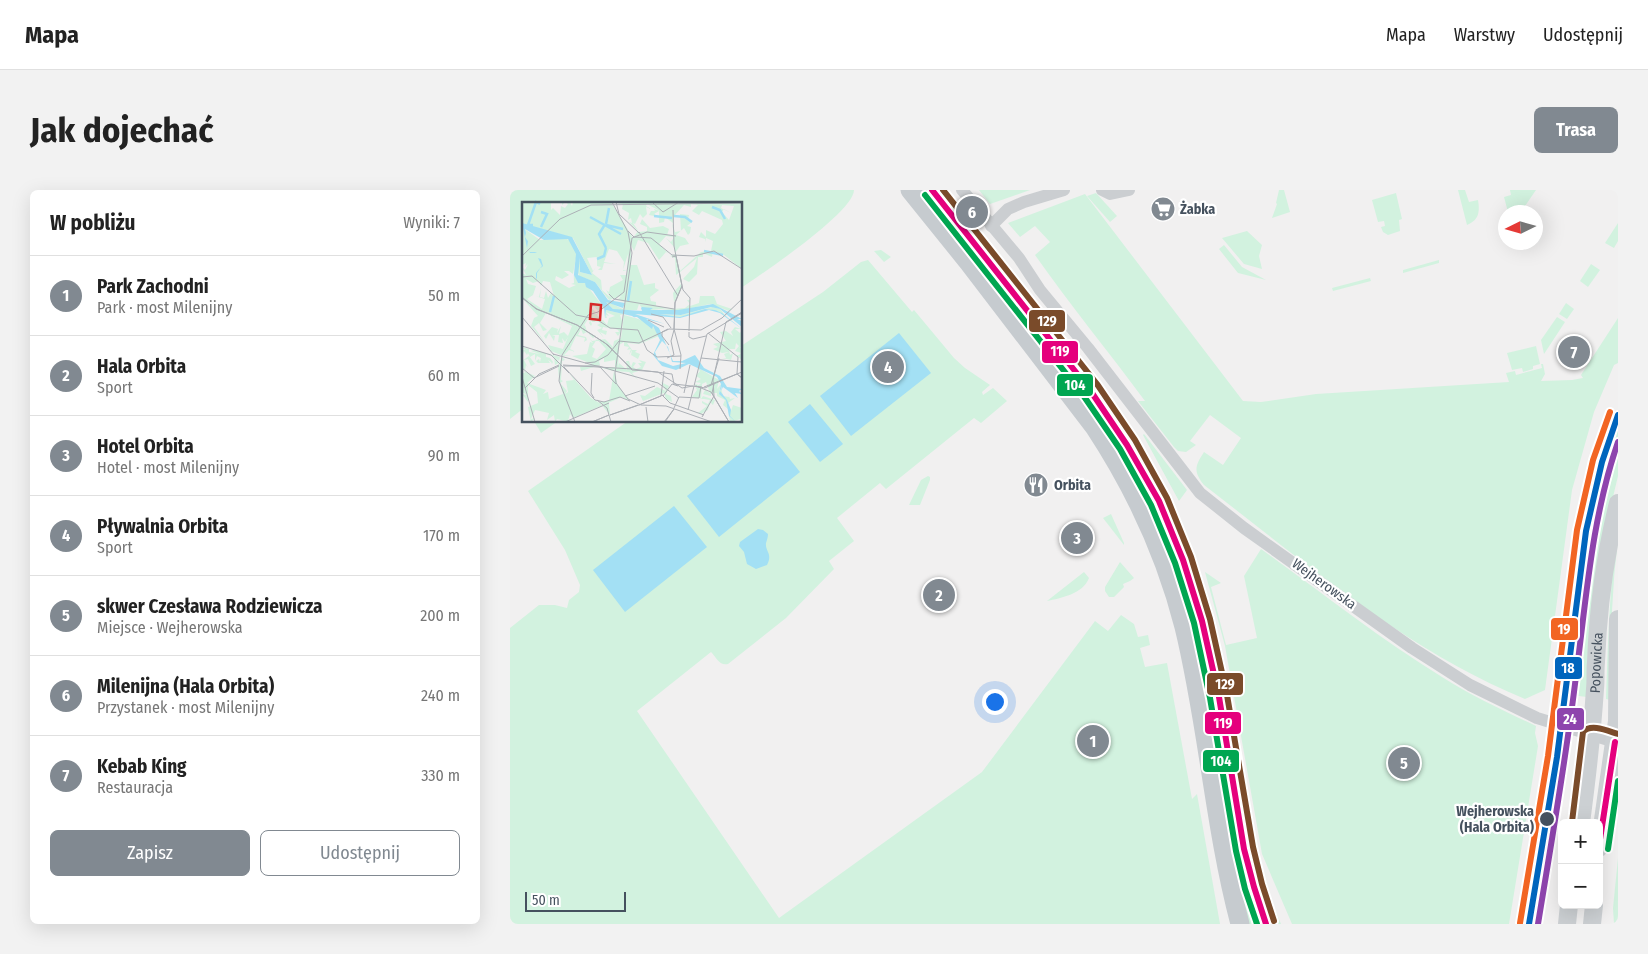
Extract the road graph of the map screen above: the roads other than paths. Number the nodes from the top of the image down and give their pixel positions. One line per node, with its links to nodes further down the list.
1 (910, 190): 9 (main road)
2 (932, 190): 9 (main road)
3 (962, 190): 7 (street, Wejherowska)
4 (1064, 190): 7 (street)
5 (1102, 190): 6 (street)
6 (1123, 192)
7 (991, 226): 11 (street, Wejherowska)
8 (1618, 503): 11 (street, Popowicka)
9 (1182, 588): 17 (main road); 18 (main road)
10 (1618, 619): 12 (street, Popowicka)
11 (1591, 736): 12 (street, Wejherowska); 13 (street, Popowicka)
12 (1616, 742): 14 (street, Popowicka)
13 (1582, 819)
14 (1603, 823)
15 (1569, 909): 19 (street)
16 (1594, 909): 20 (street)
17 (1240, 924)
18 (1266, 924)
19 (1567, 924)
20 (1592, 924)

